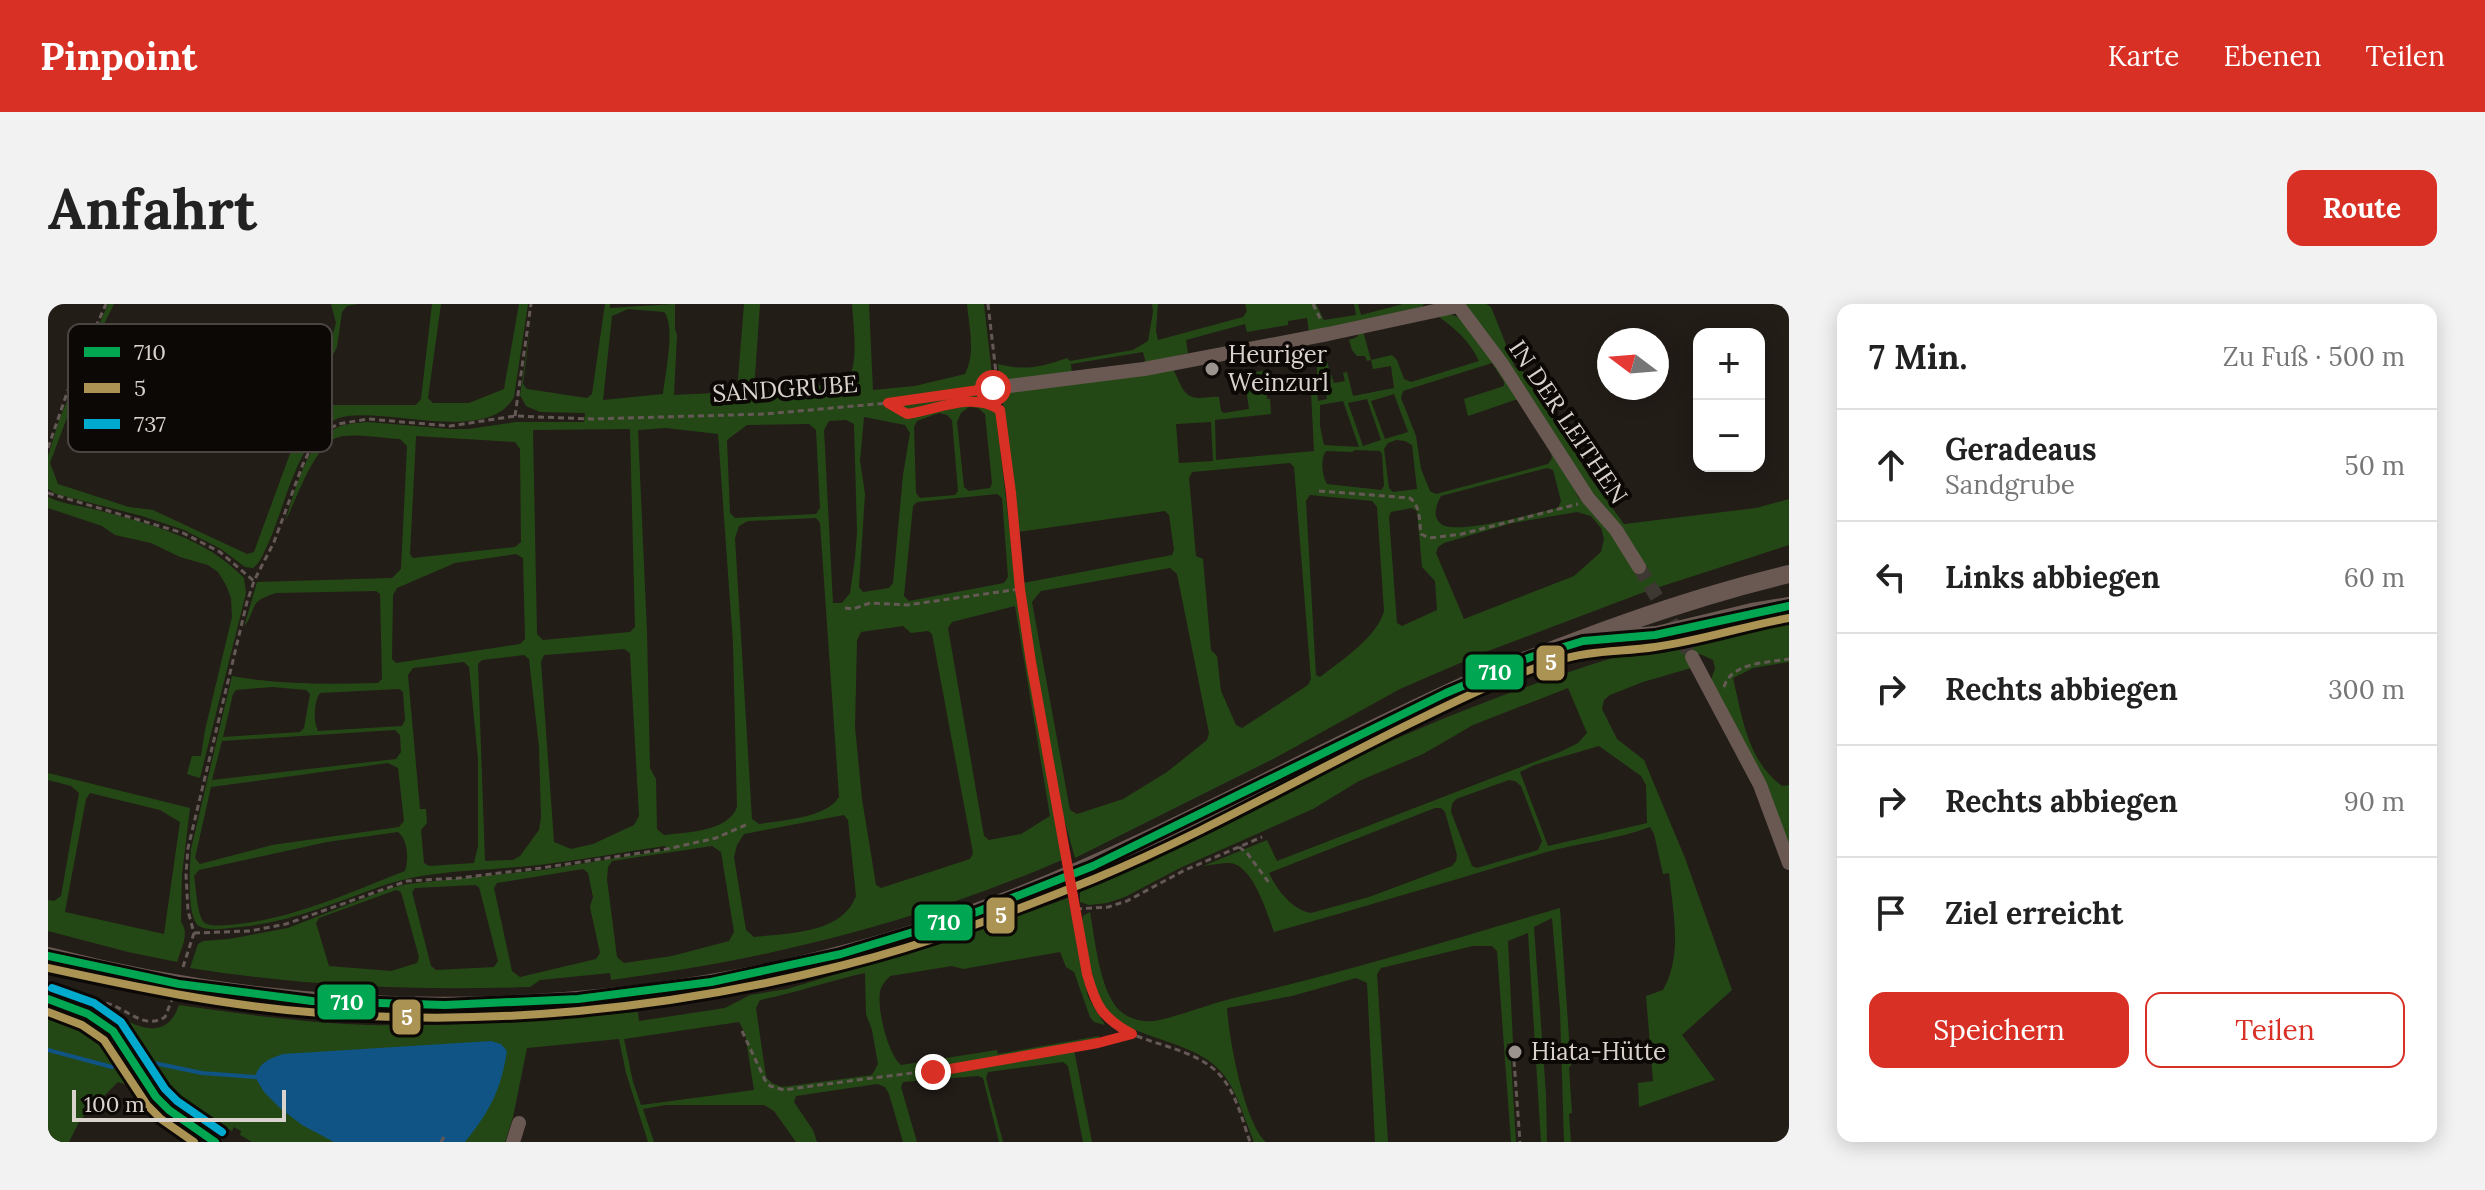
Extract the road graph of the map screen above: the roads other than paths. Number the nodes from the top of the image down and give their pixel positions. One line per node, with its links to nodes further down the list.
1 (1457, 305): 2 (street); 3 (street, IN DER LEITHEN)
2 (996, 388)
3 (1639, 567)
4 (1786, 574): 6 (main road)
5 (1789, 606): 6 (main road)
6 (1576, 642): 9 (main road)
7 (1692, 657): 8 (street)
8 (1789, 863)
9 (48, 956)
10 (48, 999): 12 (street)
11 (519, 1123): 13 (street)
12 (215, 1142)
13 (513, 1142)

